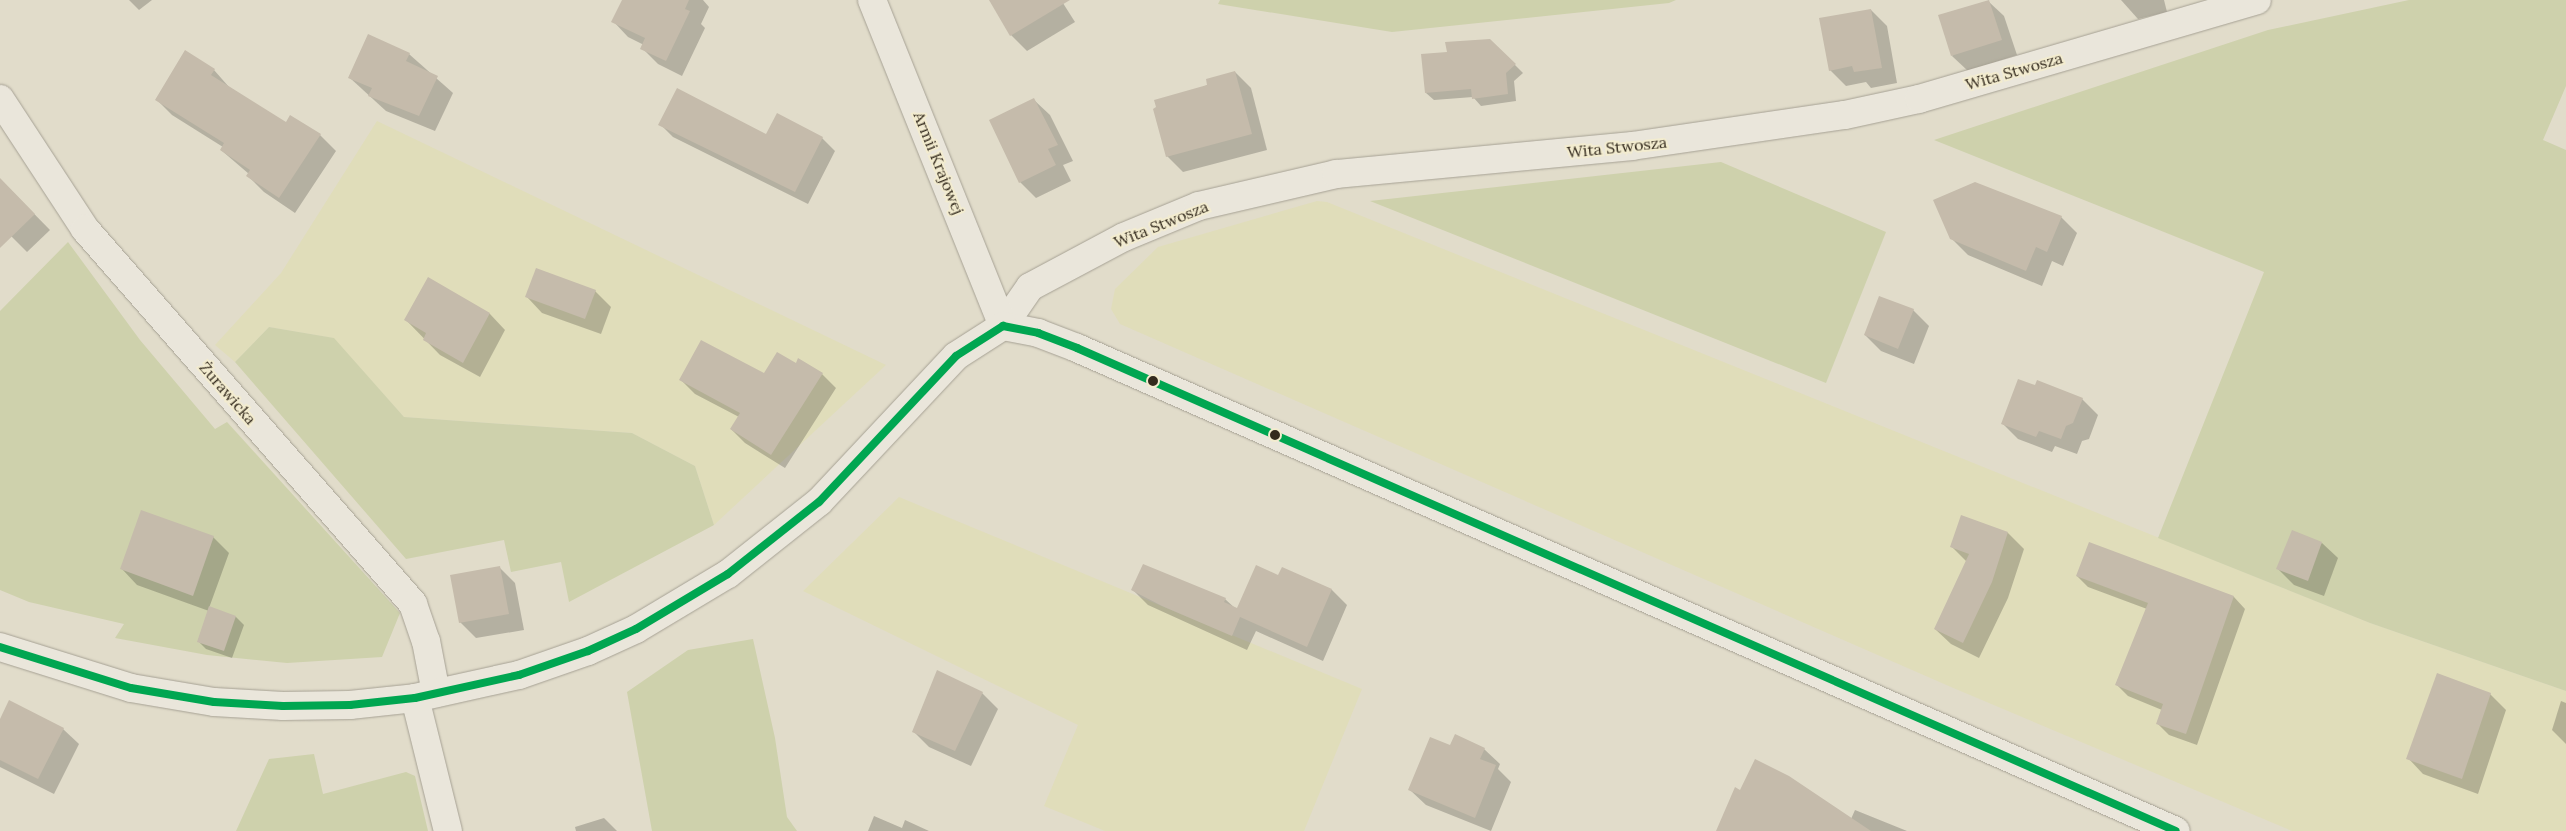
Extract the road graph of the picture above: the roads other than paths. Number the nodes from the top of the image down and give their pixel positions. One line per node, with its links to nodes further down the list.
1 (872, 0): 4 (street, Armii Krajowej)
2 (2257, 0): 4 (street, Wita Stwosza)
3 (0, 99): 6 (street, Żurawicka)
4 (1003, 326): 6 (street); 8 (street)
5 (0, 646): 6 (street)
6 (426, 696): 7 (street, Żurawicka)
7 (448, 831)
8 (2176, 831)

